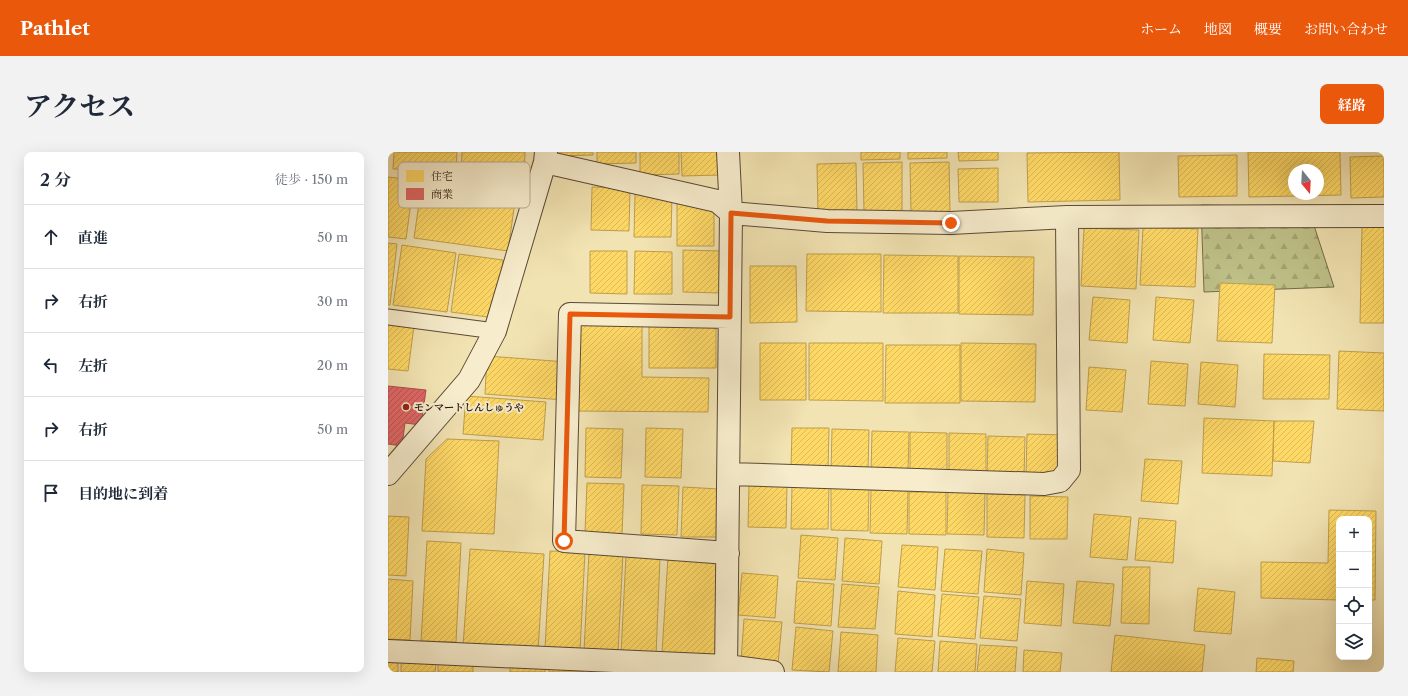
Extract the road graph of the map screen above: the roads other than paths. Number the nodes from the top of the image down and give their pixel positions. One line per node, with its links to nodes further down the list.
1 (728, 152): 3 (street)
2 (546, 157): 3 (street); 8 (street)
3 (731, 213): 5 (street); 7 (street)
4 (1384, 216): 5 (street)
5 (1067, 218): 10 (street)
6 (388, 317): 8 (lane)
7 (730, 317): 10 (street); 11 (street)
8 (495, 331): 9 (street)
9 (388, 474)
10 (729, 474): 11 (street)
11 (728, 553): 13 (street)
12 (388, 651): 13 (street)
13 (726, 669): 14 (street)
14 (773, 672)

